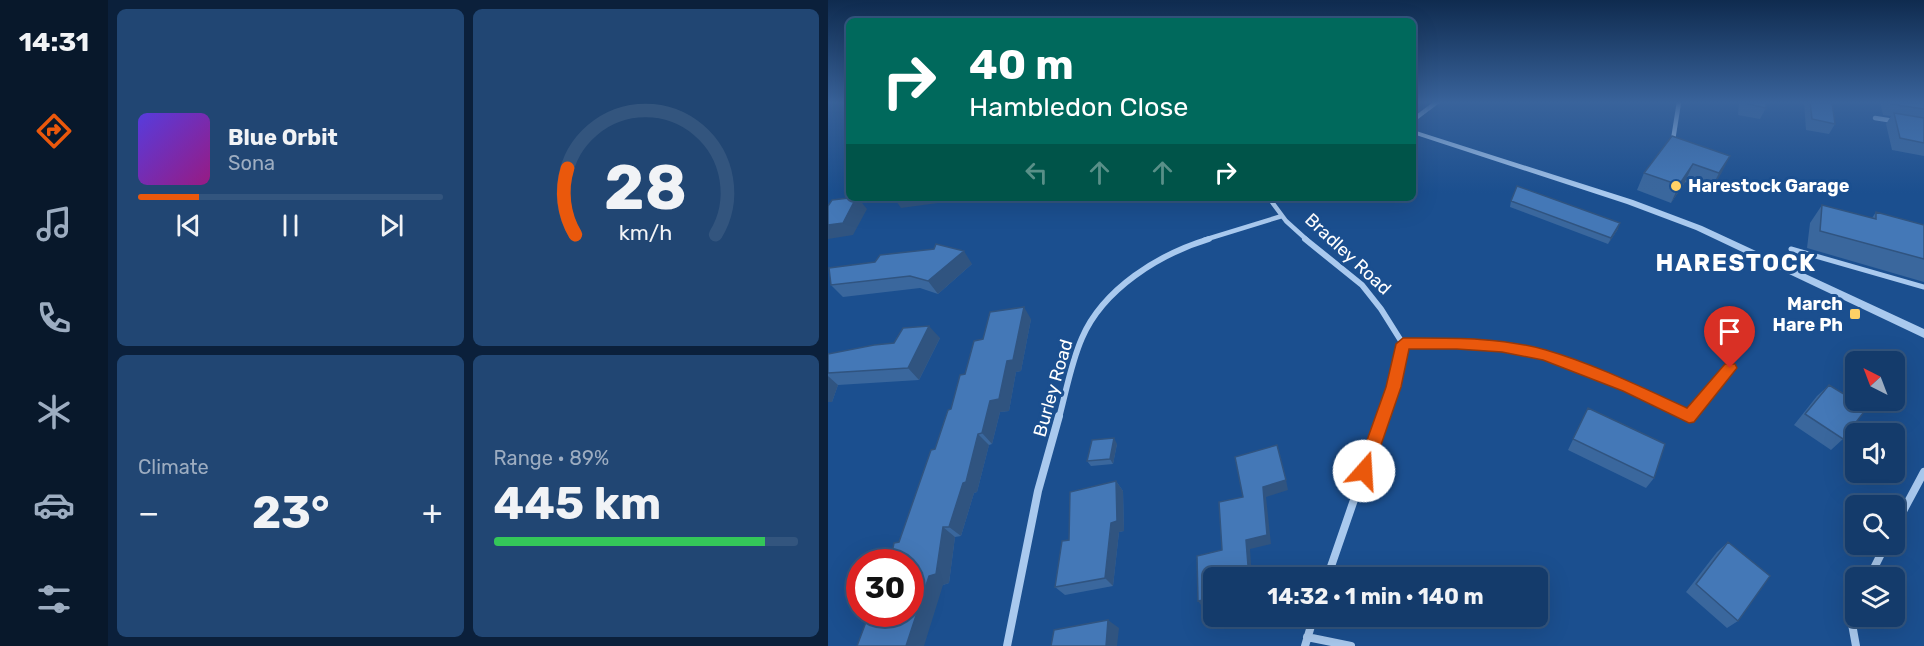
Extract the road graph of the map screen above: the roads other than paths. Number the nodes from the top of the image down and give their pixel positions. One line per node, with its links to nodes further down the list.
1 (1674, 132): 3 (street)
2 (1416, 133): 8 (street)
3 (1673, 140)
4 (1271, 201): 5 (street, Bradley Road)
5 (1282, 216): 9 (street, Bradley Road); 16 (street, Burley Road)
6 (1791, 249): 7 (street)
7 (1924, 287)
8 (1924, 334)
9 (1403, 344): 10 (street); 13 (street)
10 (1730, 368)
11 (1924, 472): 12 (street)
12 (1905, 507)
13 (1331, 567)
14 (1853, 627): 18 (street)
15 (1306, 641): 17 (street)
16 (1007, 646)
17 (1351, 646)
18 (1856, 646)

